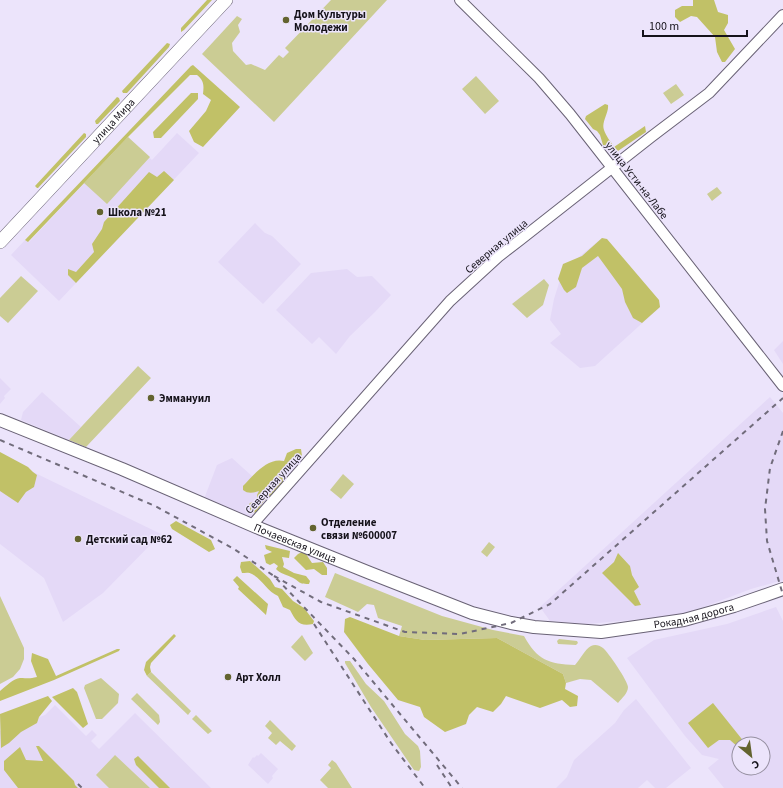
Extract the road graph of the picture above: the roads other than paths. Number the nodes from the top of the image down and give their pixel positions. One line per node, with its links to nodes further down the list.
1 (226, 0): 5 (main road, улица Мира)
2 (460, 0): 4 (street, улица Усти-на-Лабе)
3 (783, 15): 4 (street, Северная улица)
4 (612, 168): 6 (street, улица Усти-на-Лабе); 8 (street, Северная улица)
5 (0, 242)
6 (783, 386)
7 (0, 420): 8 (main road, Почаевская улица)
8 (252, 525): 10 (main road, Почаевская улица)
9 (783, 589): 10 (main road, Рокадная дорога)
10 (601, 632)

